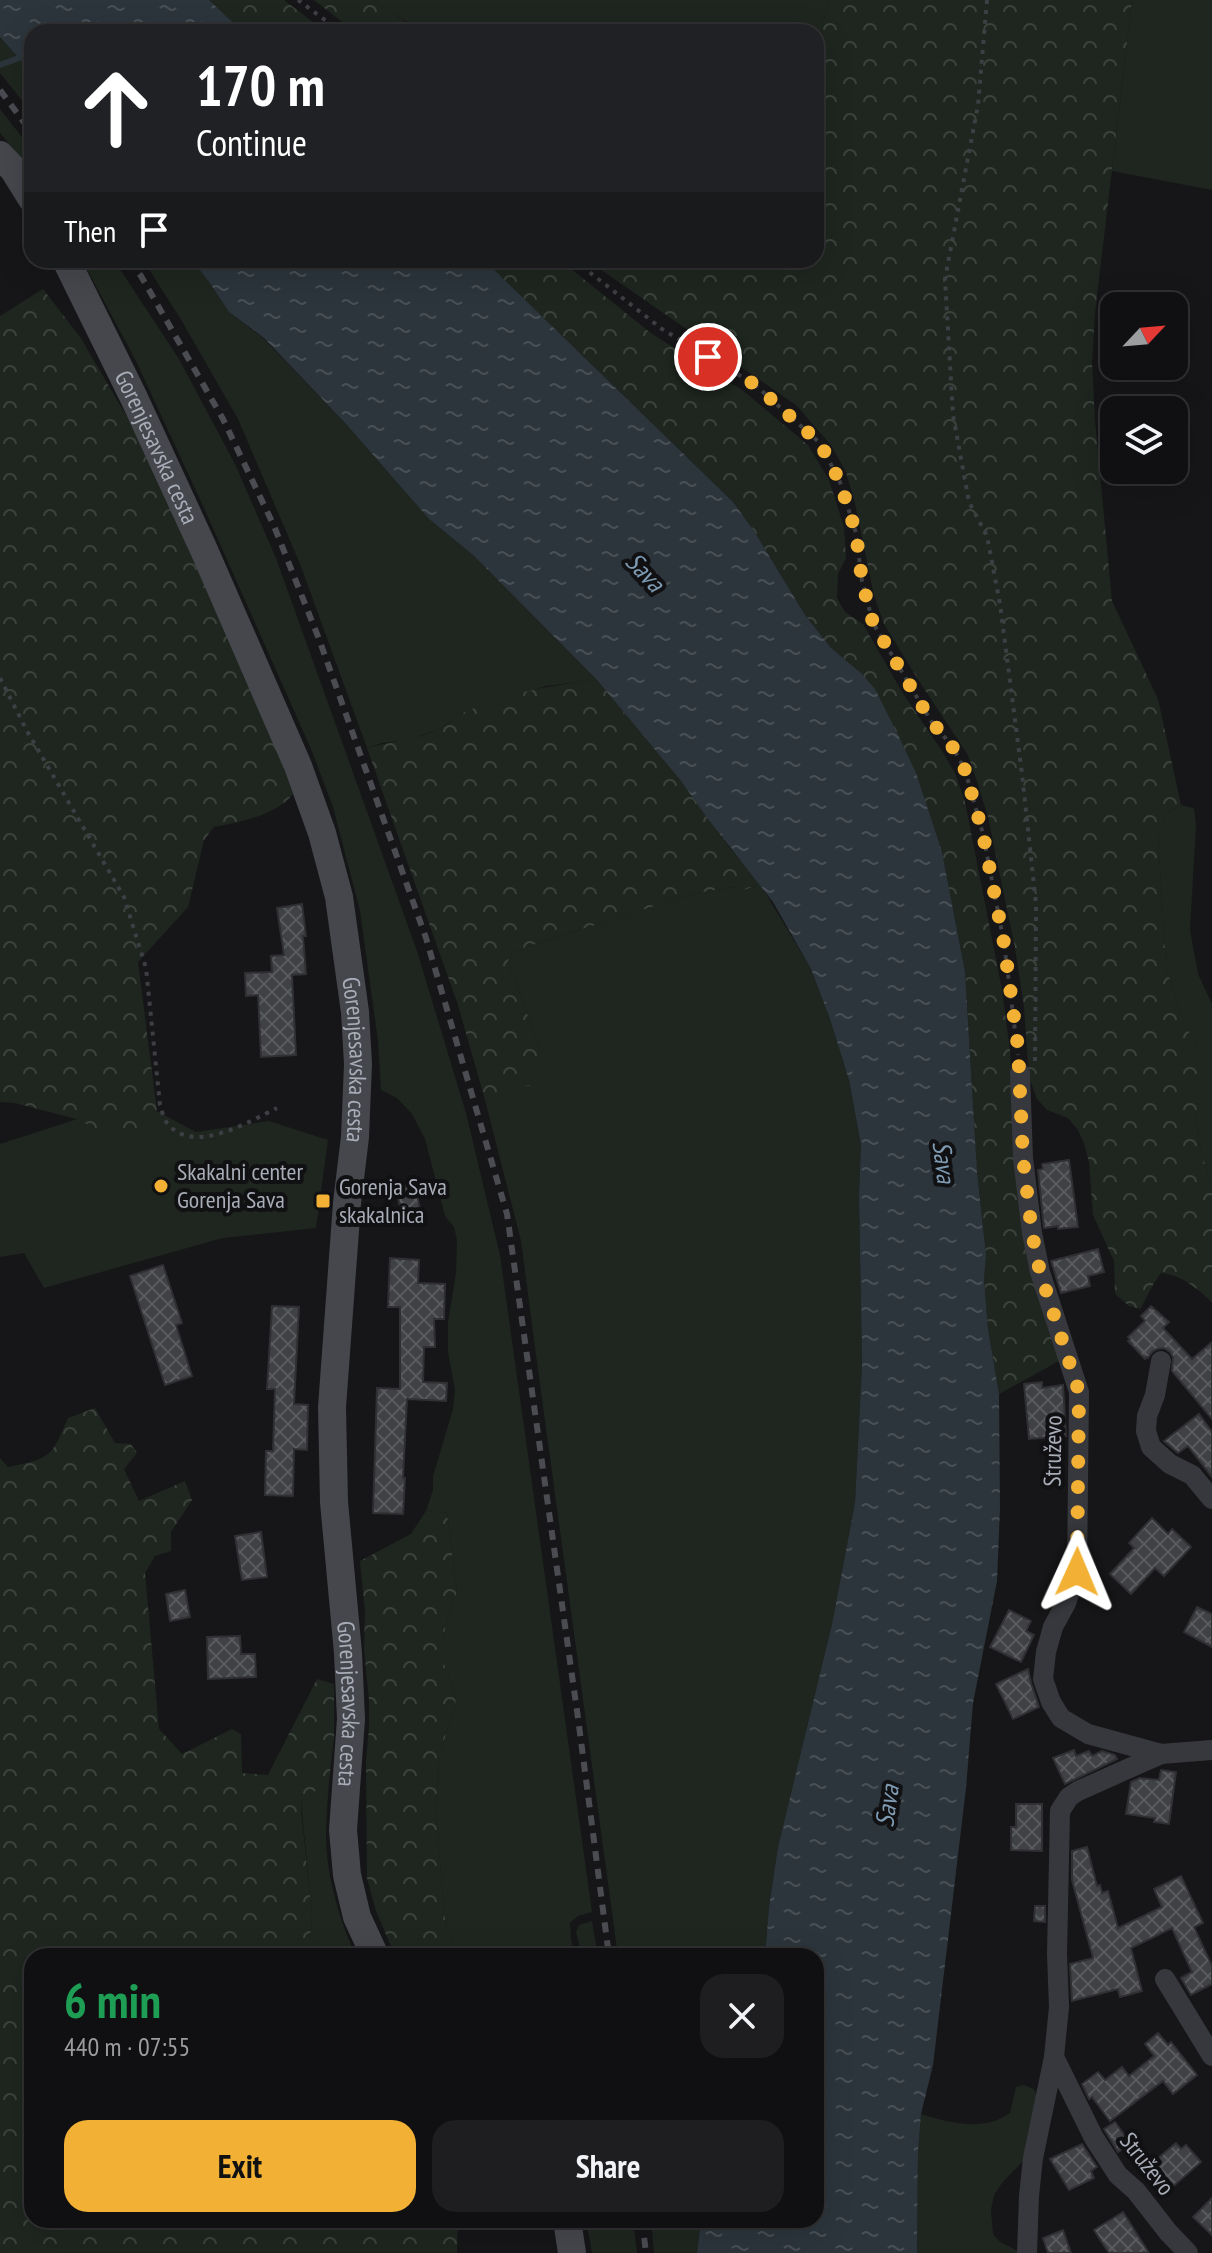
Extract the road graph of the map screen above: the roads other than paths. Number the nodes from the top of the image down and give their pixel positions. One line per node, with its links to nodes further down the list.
1 (0, 155): 2 (street)
2 (24, 186)
3 (70, 268): 9 (street, Gorenjesavska cesta)
4 (1028, 1067): 8 (street, Struževo)
5 (1161, 1361): 6 (street)
6 (1212, 1499)
7 (1212, 1750): 8 (street, Struževo)
8 (1161, 1754): 12 (street, Struževo)
9 (371, 1948)
10 (1165, 1979): 11 (street)
11 (1212, 2056)
12 (1054, 2057): 15 (street, Struževo); 16 (street, Struževo)
13 (568, 2228): 14 (street)
14 (572, 2253)
15 (1027, 2253)
16 (1188, 2253)

